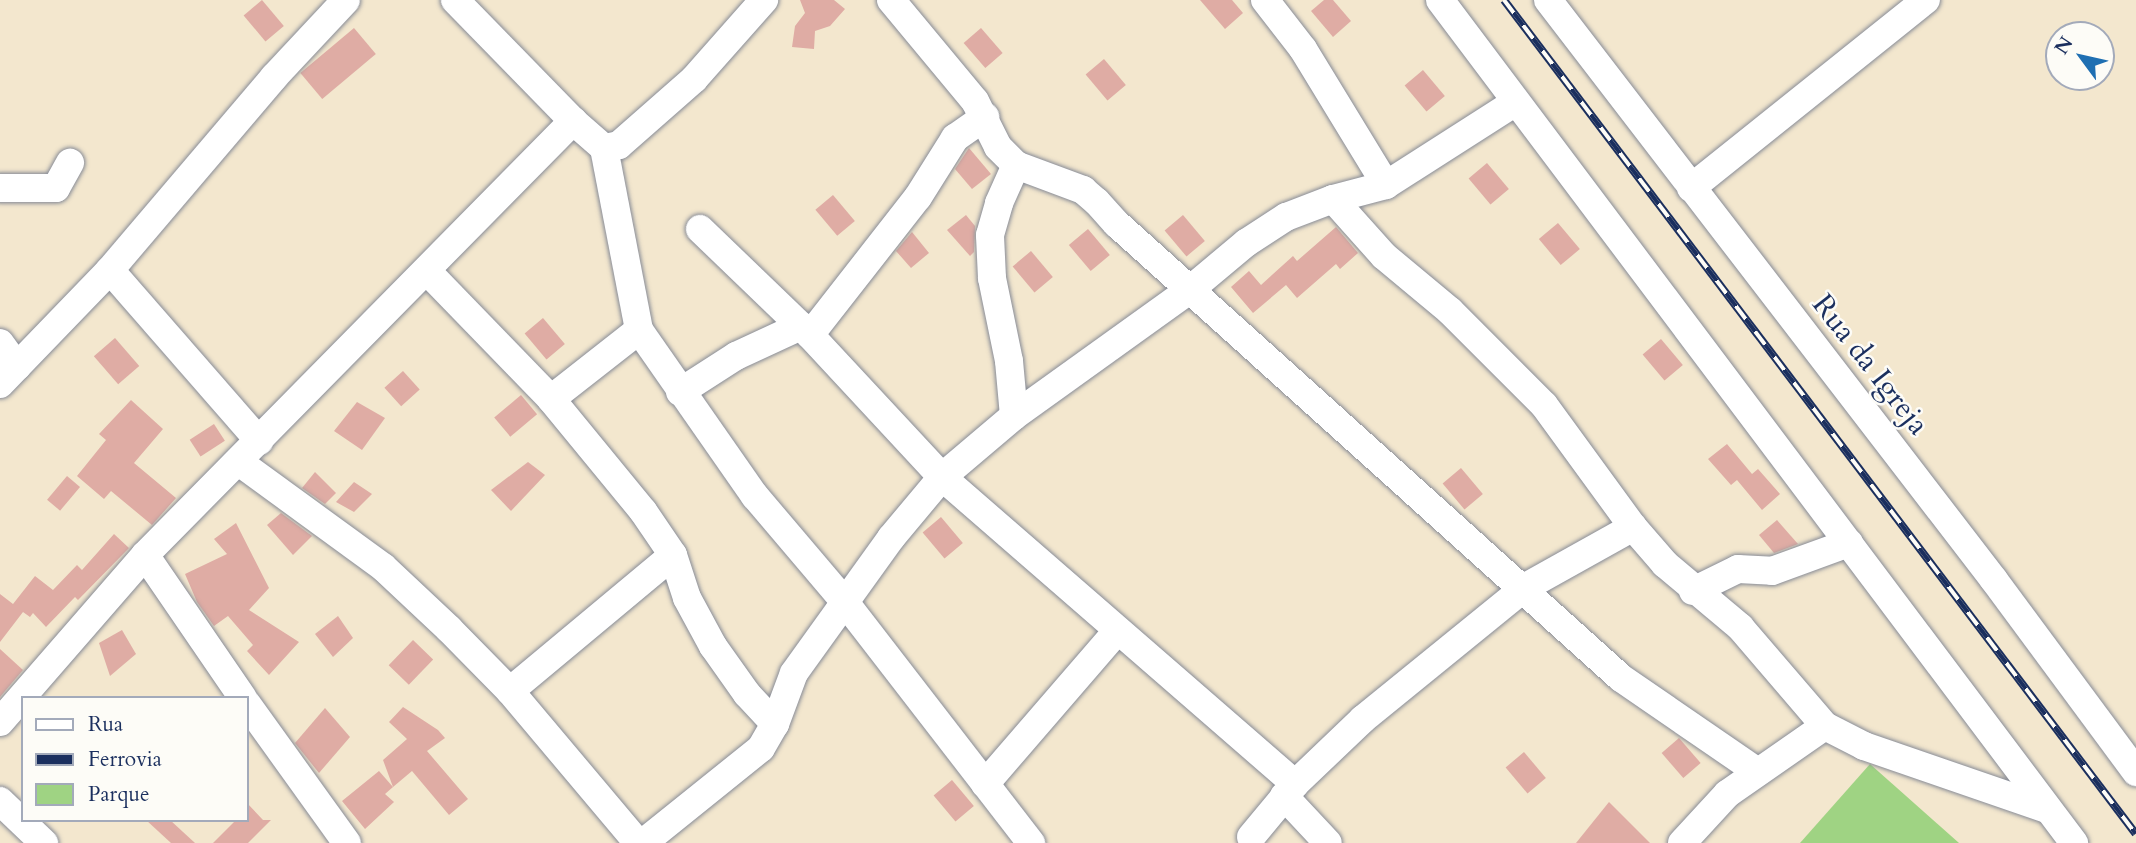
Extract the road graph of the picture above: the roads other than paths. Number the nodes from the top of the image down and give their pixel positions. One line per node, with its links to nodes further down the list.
1 (346, 0): 20 (street)
2 (455, 0): 11 (street)
3 (764, 0): 12 (street)
4 (891, 0): 10 (street)
5 (1265, 0): 15 (street)
6 (1440, 0): 9 (street)
7 (1548, 0): 17 (street, Rua da Igreja)
8 (1926, 0): 17 (street)
9 (1514, 103): 15 (street); 34 (street)
10 (985, 117): 14 (street); 24 (street)
11 (573, 121): 12 (street); 21 (street)
12 (604, 148): 23 (street)
13 (71, 163): 16 (street)
14 (1016, 165): 22 (street); 29 (street)
15 (1387, 185): 18 (street)
16 (0, 188)
17 (1691, 188): 50 (street, Rua da Igreja)
18 (1333, 199): 22 (street); 33 (street)
19 (700, 229): 24 (street)
20 (110, 270): 26 (street); 30 (street)
21 (427, 271): 28 (street); 30 (street)
22 (1192, 289): 29 (street); 37 (street)
23 (639, 330): 27 (street); 28 (street)
24 (806, 330): 27 (street); 32 (street)
25 (0, 343): 26 (street)
26 (9, 375)
27 (680, 392): 39 (street)
28 (551, 399): 36 (street)
29 (1014, 416): 32 (street)
30 (259, 441): 31 (street)
31 (239, 462): 35 (street); 41 (street)
32 (942, 477): 39 (street); 40 (street)
33 (1633, 527): 37 (street); 38 (street)
34 (1849, 543): 38 (street); 54 (street)
35 (145, 555): 42 (street); 43 (street)
36 (673, 555): 41 (street); 47 (street)
37 (1524, 588): 49 (street); 52 (street)
38 (1693, 591): 48 (street)
39 (844, 601): 47 (street); 51 (street)
40 (1117, 631): 51 (street); 52 (street)
41 (510, 691): 58 (street)
42 (23, 696)
43 (242, 696)
44 (21, 698): 46 (street)
45 (248, 705): 60 (street)
46 (0, 722)
47 (775, 724): 58 (street)
48 (1825, 726): 49 (street); 54 (street)
49 (1758, 772): 63 (street)
50 (2136, 772)
51 (985, 784): 61 (street)
52 (1290, 790): 57 (street); 62 (street)
53 (0, 801): 55 (street)
54 (2047, 809): 64 (street)
55 (21, 821)
56 (22, 822): 59 (street)
57 (1251, 837)
58 (651, 840)
59 (44, 843)
60 (347, 843)
61 (1031, 843)
62 (1328, 843)
63 (1682, 843)
64 (2074, 843)

